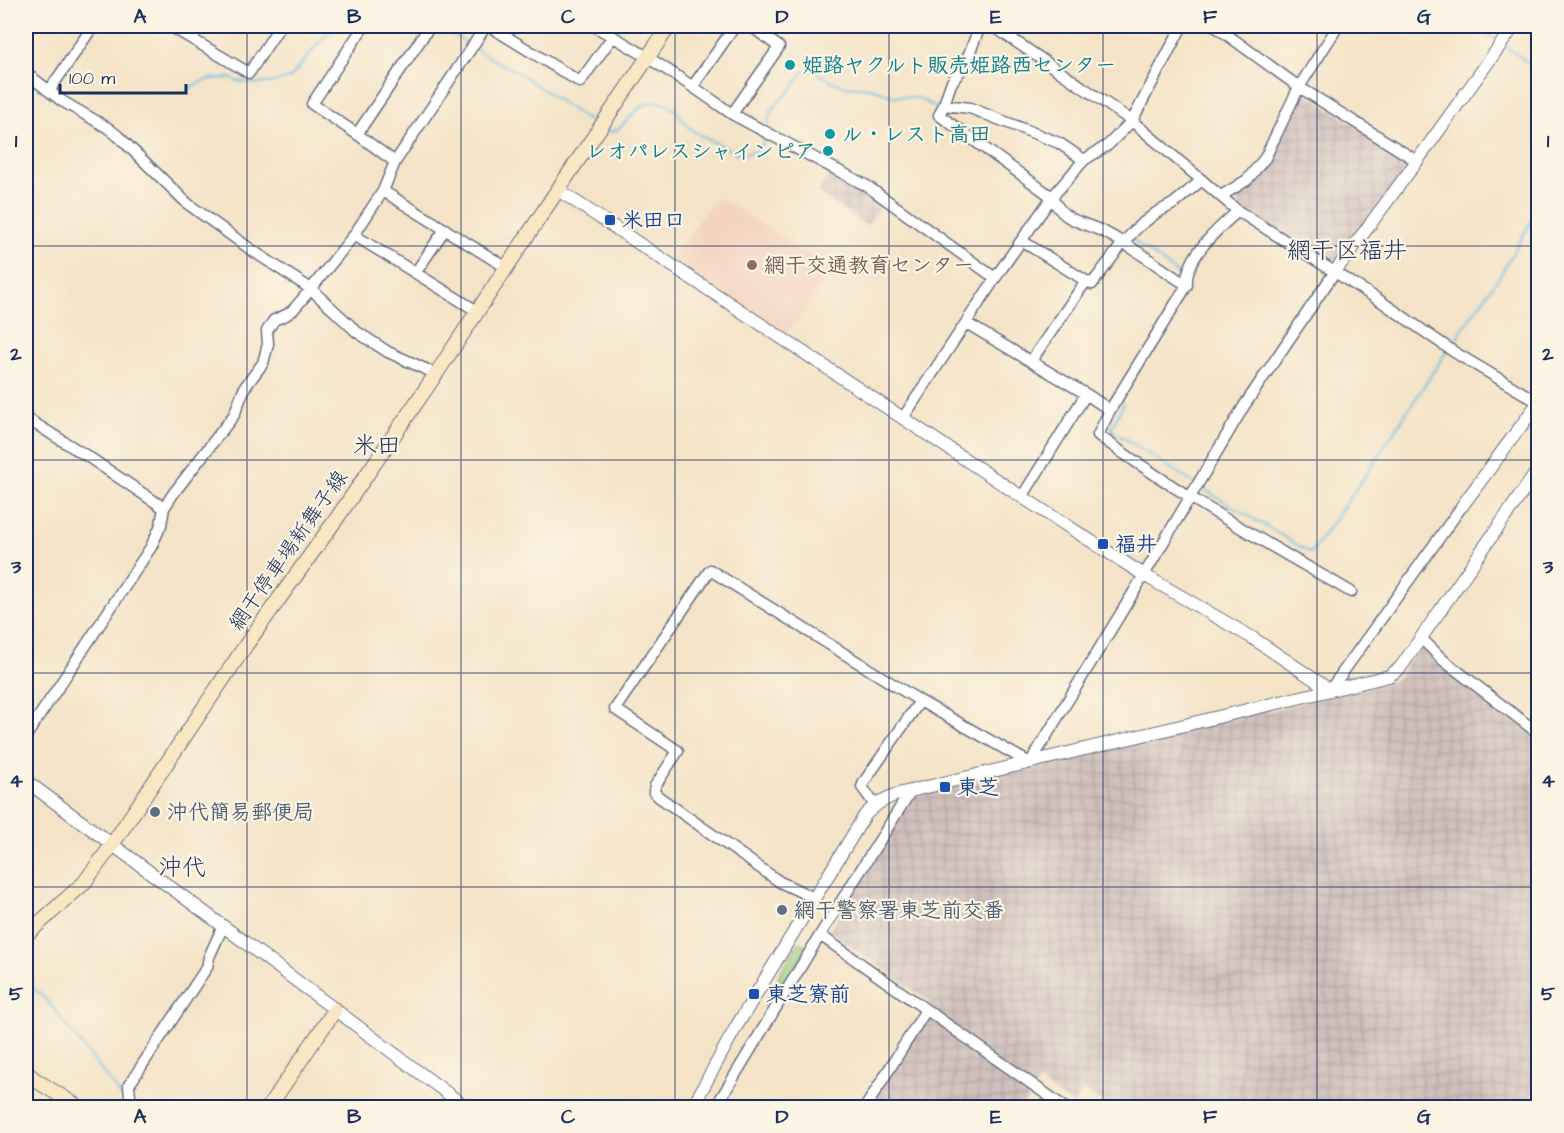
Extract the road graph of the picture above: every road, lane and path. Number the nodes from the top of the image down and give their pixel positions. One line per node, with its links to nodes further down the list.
1 (93, 26): 23 (street)
2 (170, 26): 3 (street)
3 (280, 26)
4 (364, 26): 27 (street)
5 (430, 26): 27 (street)
6 (487, 26): 17 (street); 30 (street)
7 (594, 26): 17 (street)
8 (669, 26): 18 (main road, 網干停車場新舞子線)
9 (735, 26): 21 (street)
10 (751, 26): 25 (street)
11 (981, 26): 24 (street)
12 (993, 26): 26 (street)
13 (1182, 26): 26 (street)
14 (1215, 26): 22 (street)
15 (1338, 26): 22 (street)
16 (1514, 26): 29 (street)
17 (613, 36): 18 (street)
18 (649, 57): 21 (street); 32 (main road, 網干停車場新舞子線)
19 (26, 73): 23 (street)
20 (26, 79): 23 (street)
21 (693, 86): 25 (street)
22 (1299, 87): 29 (street); 35 (street)
23 (49, 91): 47 (street)
24 (942, 109): 28 (street); 34 (street)
25 (732, 114): 44 (street)
26 (1132, 121): 28 (street); 31 (street)
27 (357, 134): 30 (street)
28 (1084, 160): 34 (street)
29 (1417, 161): 43 (street)
30 (395, 162): 33 (street)
31 (1202, 180): 35 (street); 39 (street)
32 (558, 190): 41 (main road, 網干停車場新舞子線); 56 (street)
33 (382, 191): 37 (street); 38 (street)
34 (1054, 194): 39 (street); 40 (street)
35 (1221, 196): 36 (street)
36 (1238, 211): 43 (street); 46 (street)
37 (445, 229): 41 (street); 42 (street)
38 (354, 235): 42 (street); 47 (street)
39 (1127, 239): 45 (street); 46 (street)
40 (1022, 241): 44 (street); 45 (street)
41 (507, 268): 48 (main road, 網干停車場新舞子線)
42 (416, 272): 48 (street)
43 (1334, 273): 53 (street); 59 (street)
44 (995, 278): 49 (street)
45 (1086, 281): 50 (street)
46 (1187, 285): 54 (street)
47 (311, 289): 51 (street); 61 (street)
48 (477, 311): 51 (main road, 網干停車場新舞子線)
49 (966, 323): 50 (street); 56 (street)
50 (1031, 362): 52 (street)
51 (436, 374): 73 (main road, 網干停車場新舞子線)
52 (1086, 394): 54 (street); 58 (street)
53 (1539, 403): 60 (street)
54 (1110, 410): 59 (street)
55 (26, 418): 61 (street)
56 (903, 418): 58 (street)
57 (1539, 470): 64 (street)
58 (1022, 497): 62 (street)
59 (1190, 497): 62 (street); 63 (street)
60 (1462, 506): 65 (street)
61 (164, 508): 68 (street)
62 (1144, 574): 65 (street); 69 (street)
63 (1351, 592)
64 (1421, 638): 65 (street); 67 (street)
65 (1330, 690): 69 (street)
66 (920, 701): 69 (street); 72 (street); 74 (street)
67 (1539, 733)
68 (26, 736)
69 (1030, 763): 71 (street)
70 (26, 781): 73 (street)
71 (910, 792): 72 (street); 77 (street)
72 (875, 806): 74 (street)
73 (112, 845): 75 (street); 76 (main road, 網干停車場新舞子線)
74 (814, 898): 81 (street)
75 (223, 926): 78 (street); 83 (street)
76 (26, 935)
77 (820, 935): 79 (street); 86 (street)
78 (335, 1010): 84 (main road); 85 (street)
79 (926, 1010): 87 (street); 88 (street)
80 (26, 1072): 82 (main road)
81 (693, 1105)
82 (80, 1107)
83 (136, 1107)
84 (268, 1107)
85 (467, 1107)
86 (715, 1107)
87 (865, 1107)
88 (1066, 1107)

